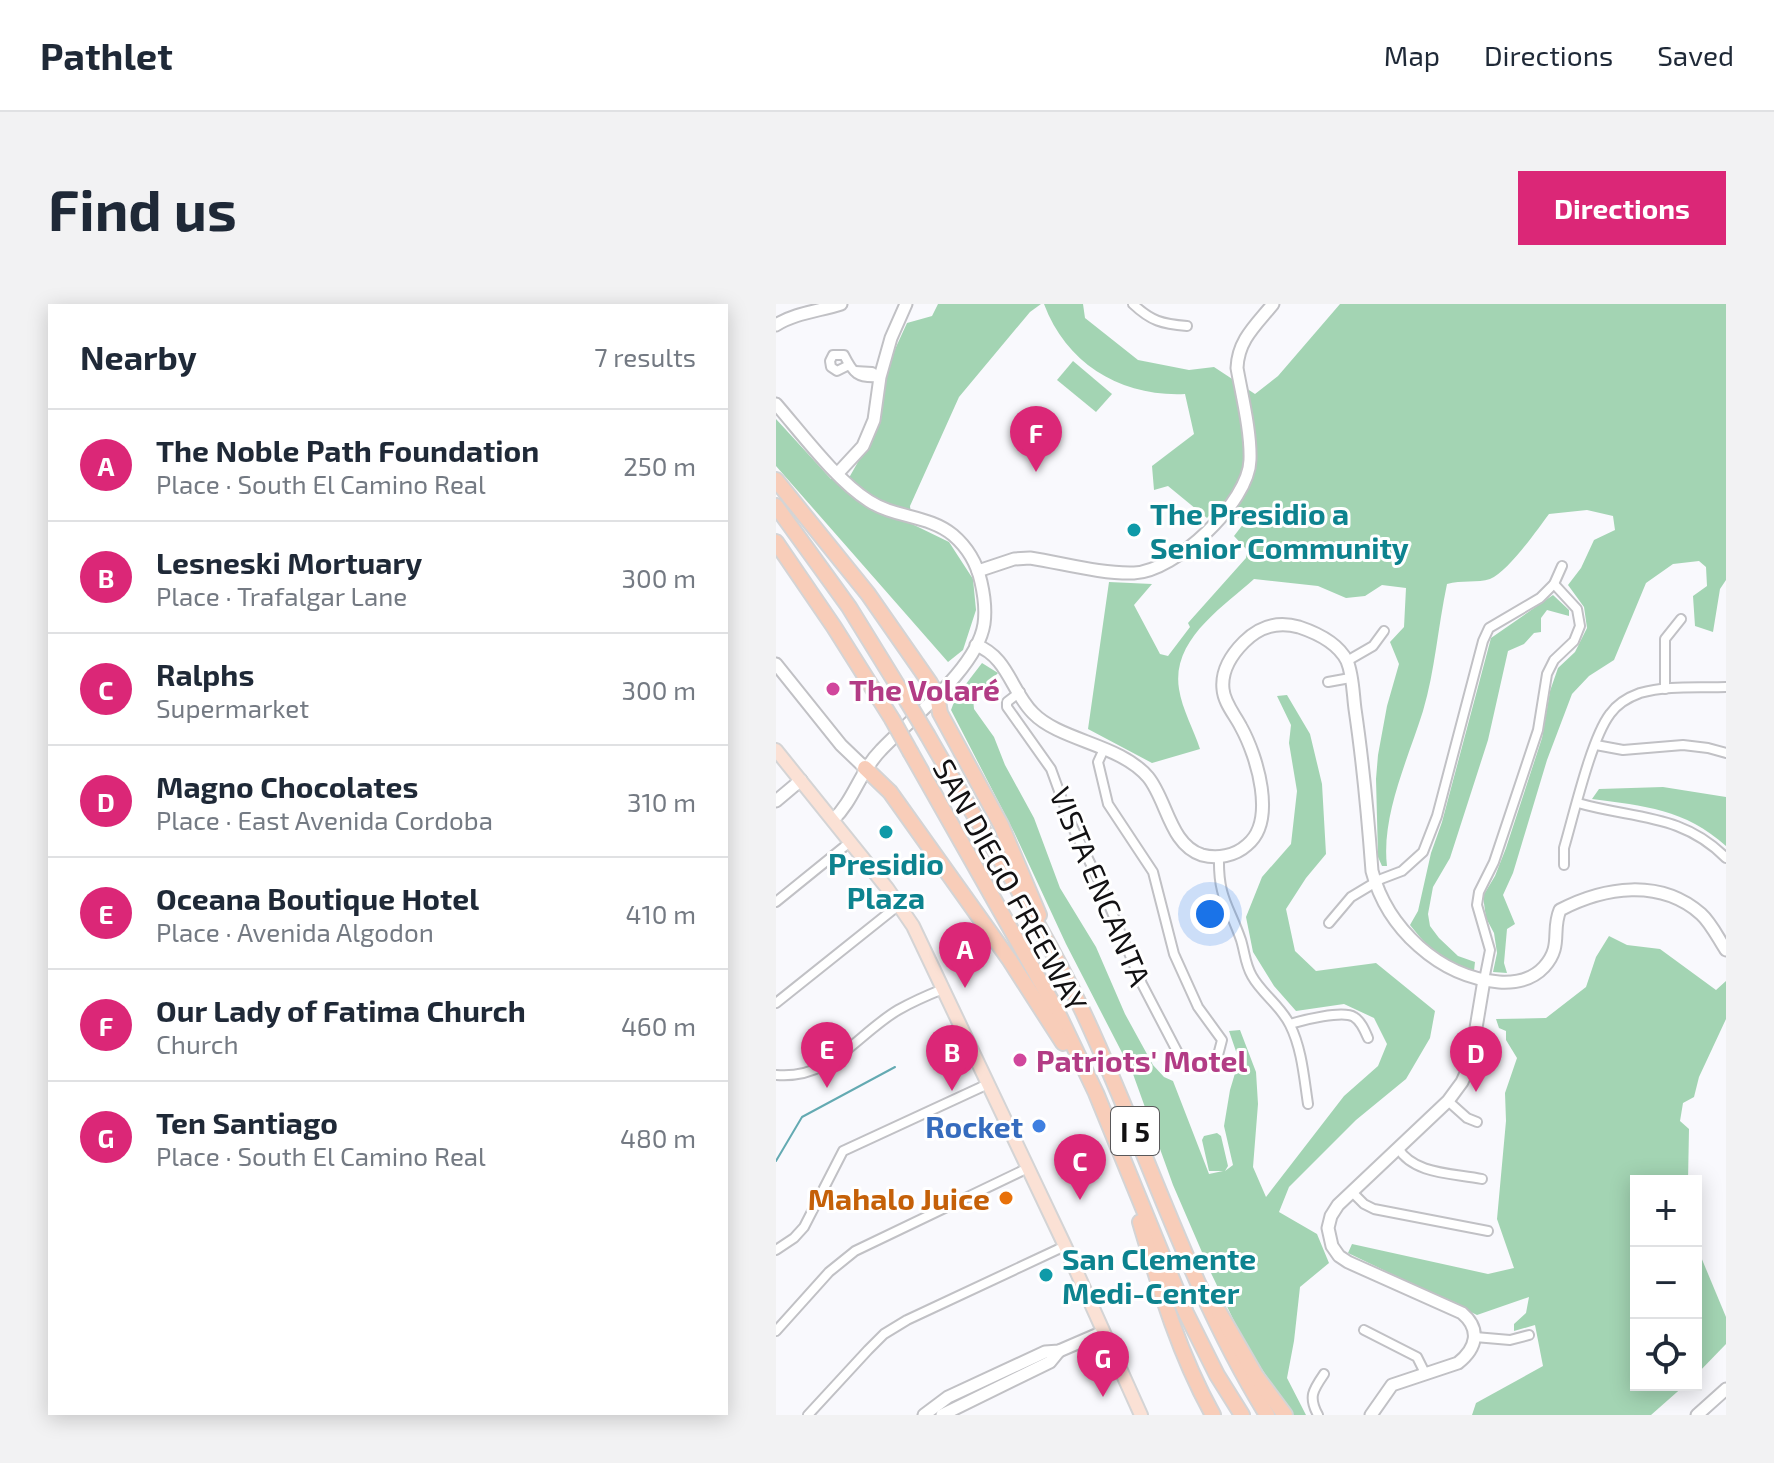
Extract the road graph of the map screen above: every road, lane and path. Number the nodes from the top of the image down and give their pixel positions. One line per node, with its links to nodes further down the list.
1 (841, 304): 5 (street)
2 (906, 304): 8 (street)
3 (1133, 304): 6 (street)
4 (1272, 304): 15 (street)
5 (776, 325)
6 (1187, 326)
7 (851, 369): 8 (street)
8 (880, 377): 10 (street)
9 (776, 404): 10 (street)
10 (838, 473): 15 (street)
11 (776, 480): 27 (highway)
12 (776, 506): 46 (highway, SAN DIEGO FREEWAY / I 5, bridge)
13 (776, 542): 54 (highway, SAN DIEGO FREEWAY / I 5, bridge)
14 (1562, 566): 16 (street)
15 (978, 571): 19 (street)
16 (1554, 584): 41 (street); 47 (street)
17 (1681, 619): 25 (street)
18 (1384, 631): 20 (street)
19 (976, 645): 26 (street); 27 (street)
20 (1347, 661): 22 (street); 38 (street)
21 (776, 664): 32 (street)
22 (1350, 678): 23 (street); 41 (street)
23 (1328, 682)
24 (1726, 687): 25 (street)
25 (1665, 689): 28 (street)
26 (1020, 692): 29 (street); 29 (street, VISTA ENCANTA)
27 (937, 695): 32 (street); 46 (highway)
28 (1596, 745): 31 (street); 35 (street)
29 (1104, 749): 38 (street)
30 (776, 750): 33 (main road)
31 (1726, 753)
32 (865, 768): 36 (street); 54 (highway)
33 (801, 780): 34 (street); 36 (main road)
34 (776, 801)
35 (1578, 803): 39 (street); 40 (street)
36 (833, 820): 37 (main road)
37 (850, 842): 42 (street); 43 (main road)
38 (1219, 857): 50 (street)
39 (1726, 858)
40 (1564, 865)
41 (1375, 883): 44 (street); 47 (street)
42 (776, 902)
43 (900, 904): 48 (main road); 49 (street)
44 (1329, 923)
45 (1726, 950): 47 (street)
46 (1066, 978): 66 (highway, SAN DIEGO FREEWAY / I 5)
47 (1484, 980): 55 (street)
48 (943, 989): 52 (street); 53 (main road)
49 (776, 1003)
50 (1290, 1024): 51 (street); 56 (street)
51 (1368, 1038)
52 (776, 1075)
53 (988, 1084): 60 (main road); 65 (street)
54 (1096, 1093): 59 (highway, SAN DIEGO FREEWAY / I 5)
55 (1448, 1101): 57 (street); 58 (street)
56 (1308, 1104)
57 (1477, 1122)
58 (1398, 1148): 61 (street); 62 (street)
59 (1118, 1149): 80 (highway); 81 (highway, SAN DIEGO FREEWAY / I 5)
60 (1028, 1168): 64 (main road); 68 (street)
61 (1482, 1179)
62 (1352, 1192): 63 (street); 71 (street)
63 (1488, 1231)
64 (1065, 1246): 69 (main road); 76 (street)
65 (776, 1250)
66 (1199, 1287): 82 (highway, SAN DIEGO FREEWAY / I 5); 83 (highway)
67 (1364, 1330): 73 (street)
68 (776, 1331)
69 (1103, 1332): 72 (street); 79 (main road)
70 (1529, 1335): 71 (street)
71 (1475, 1337): 73 (street)
72 (1059, 1351): 77 (street); 78 (street)
73 (1425, 1373): 85 (street)
74 (1324, 1374): 84 (street)
75 (1726, 1389): 86 (street)
76 (808, 1415)
77 (924, 1415)
78 (942, 1415)
79 (1140, 1415)
80 (1213, 1415)
81 (1242, 1415)
82 (1267, 1415)
83 (1285, 1415)
84 (1318, 1415)
85 (1371, 1415)
86 (1697, 1415)

